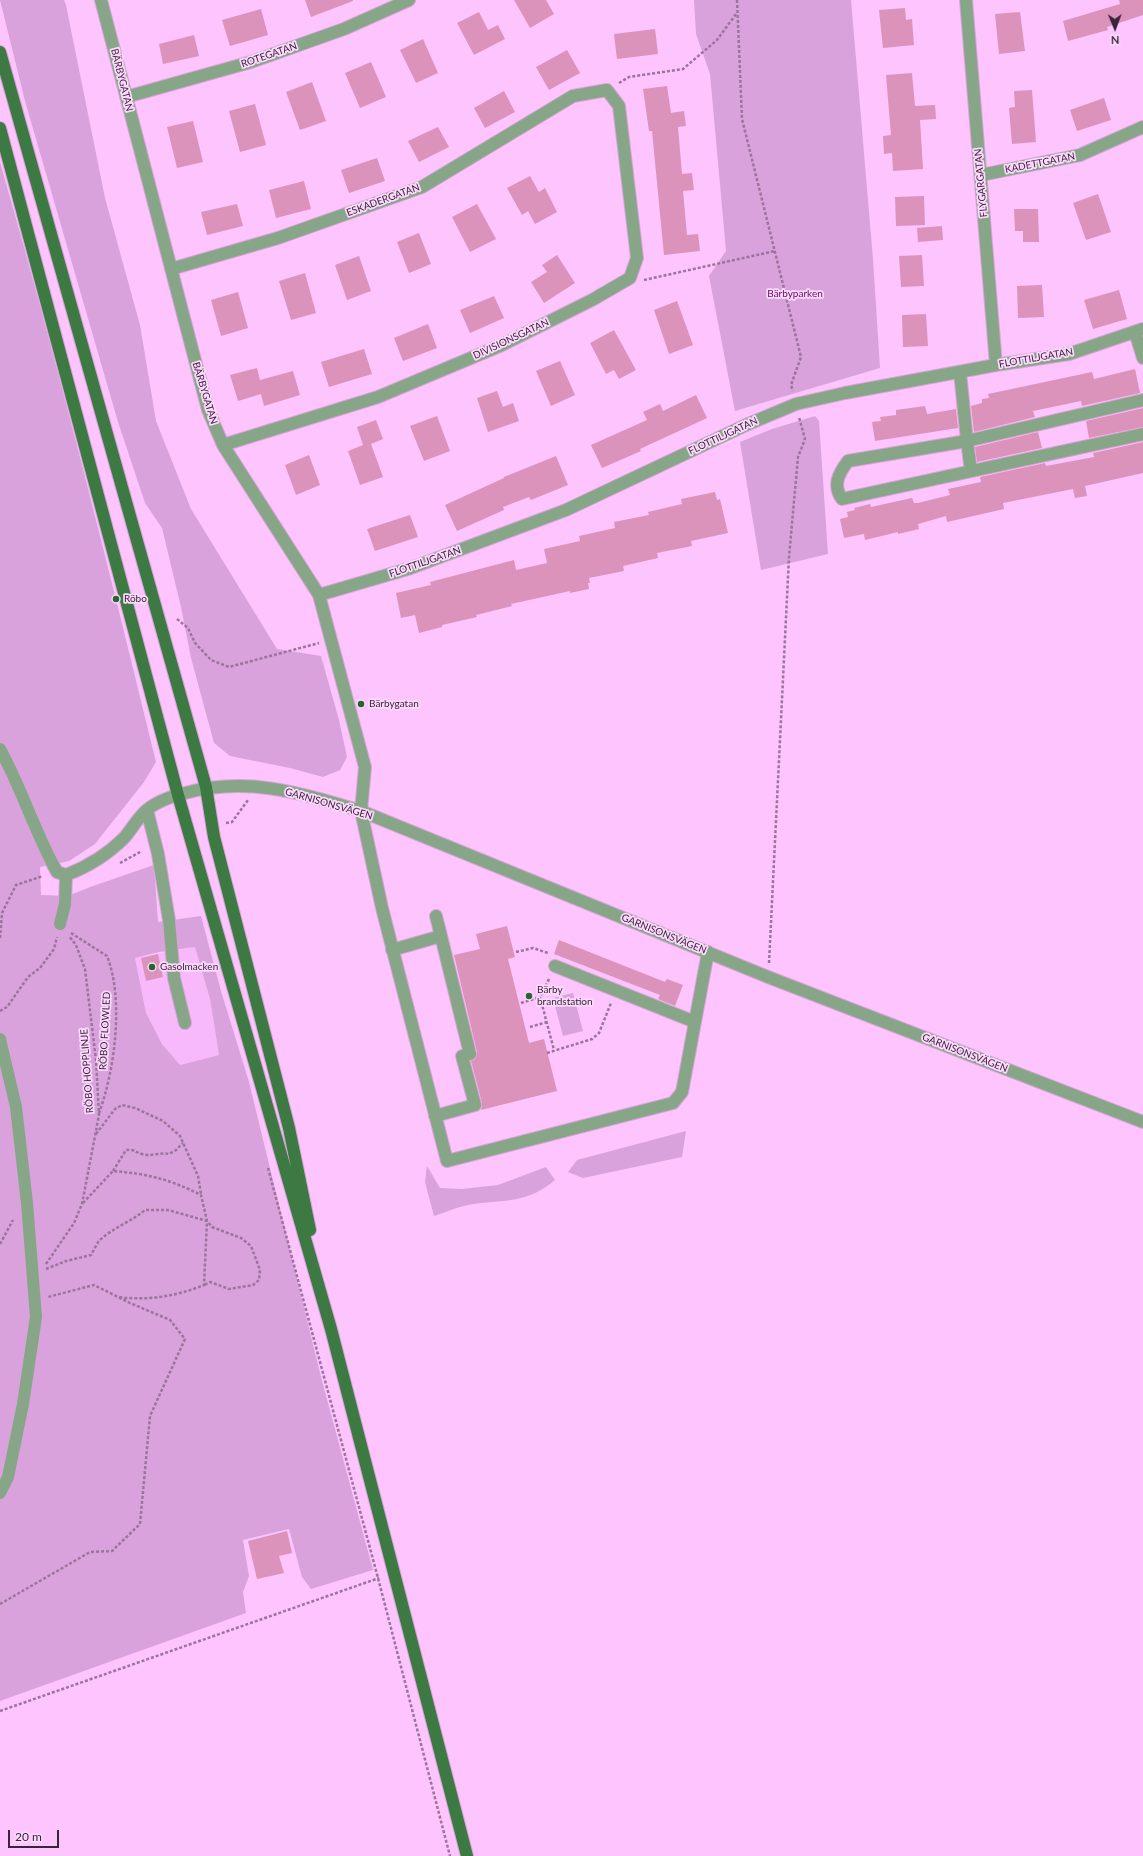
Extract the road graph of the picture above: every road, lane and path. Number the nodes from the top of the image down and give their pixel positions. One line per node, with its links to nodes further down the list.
1 (101, 0): 8 (street, BÄRBYGATAN)
2 (409, 0): 8 (street, ROTEGATAN)
3 (737, 0): 5 (path)
4 (966, 0): 11 (street, FLYGARGATAN)
5 (736, 14): 7 (path); 12 (path)
6 (0, 52): 29 (main road)
7 (607, 90): 13 (street, ESKADERGATAN); 14 (street)
8 (126, 97): 13 (street, BÄRBYGATAN)
9 (1143, 127): 11 (street, KADETTGATAN)
10 (0, 128): 30 (main road)
11 (981, 175): 17 (street, FLYGARGATAN)
12 (775, 251): 14 (path); 20 (path)
13 (171, 269): 23 (street, BÄRBYGATAN)
14 (630, 278): 23 (street, DIVISIONSGATAN)
15 (1139, 331): 16 (street); 17 (street, FLOTTILJGATAN)
16 (1143, 358)
17 (996, 365): 18 (street, FLOTTILJGATAN)
18 (960, 372): 20 (street, FLOTTILJGATAN); 22 (street)
19 (1143, 400): 22 (street)
20 (796, 404): 25 (street, FLOTTILJGATAN); 42 (path)
21 (1143, 434): 24 (street)
22 (967, 441): 24 (street); 24 (street)
23 (223, 445): 25 (street, BÄRBYGATAN)
24 (971, 471)
25 (319, 595): 27 (street, BÄRBYGATAN)
26 (177, 619): 27 (path)
27 (331, 640): 32 (street, BÄRBYGATAN)
28 (0, 749): 33 (street)
29 (206, 787): 30 (street, GARNISONSVÄGEN); 32 (street, GARNISONSVÄGEN); 67 (main road)
30 (178, 795): 31 (street, GARNISONSVÄGEN); 67 (main road)
31 (147, 810): 33 (street, GARNISONSVÄGEN); 49 (street)
32 (361, 811): 38 (street, BÄRBYGATAN); 40 (street, GARNISONSVÄGEN)
33 (61, 874): 35 (street); 37 (path)
34 (436, 916): 36 (street)
35 (60, 924): 46 (path); 54 (path, RÖBO HOPPLINJE); 54 (path, RÖBO FLOWLED)
36 (441, 936): 38 (street); 55 (street)
37 (0, 938)
38 (392, 950): 55 (street, BÄRBYGATAN)
39 (516, 952): 41 (path)
40 (708, 952): 42 (street, GARNISONSVÄGEN); 48 (street)
41 (555, 966): 43 (street); 44 (path)
42 (768, 977): 56 (street, GARNISONSVÄGEN)
43 (616, 991): 48 (street); 52 (path)
44 (540, 997): 45 (path); 47 (path)
45 (521, 1003)
46 (0, 1011)
47 (547, 1022): 50 (path); 52 (path)
48 (695, 1022): 55 (street, BÄRBYGATAN)
49 (185, 1023)
50 (530, 1027)
51 (0, 1039): 66 (street)
52 (554, 1050): 53 (path)
53 (547, 1052)
54 (99, 1115): 57 (path, RÖBO HOPPLINJE)
55 (435, 1116)
56 (1143, 1122)
57 (95, 1137): 58 (path); 62 (path, RÖBO HOPPLINJE)
58 (183, 1143): 60 (path); 61 (path)
59 (267, 1165): 71 (path)
60 (113, 1171): 61 (path); 62 (path)
61 (201, 1195): 63 (path)
62 (82, 1204): 63 (path, RÖBO HOPPLINJE)
63 (207, 1220): 64 (path); 64 (path)
64 (204, 1285): 65 (path)
65 (116, 1296): 66 (path); 72 (path)
66 (35, 1301): 68 (street)
67 (331, 1329): 70 (main road)
68 (4, 1476): 69 (street)
69 (0, 1493)
70 (394, 1573): 71 (path); 75 (main road)
71 (378, 1578): 73 (path); 74 (path)
72 (0, 1604)
73 (0, 1712)
74 (450, 1856)
75 (468, 1856)

